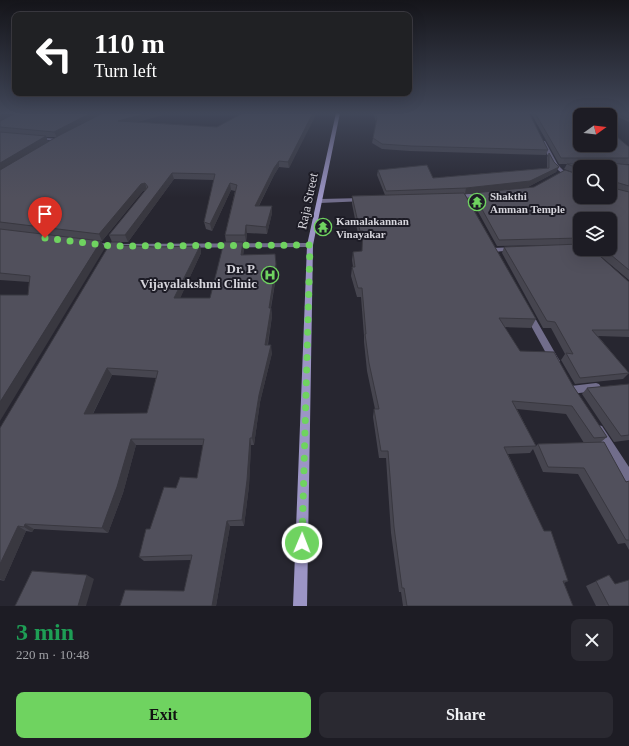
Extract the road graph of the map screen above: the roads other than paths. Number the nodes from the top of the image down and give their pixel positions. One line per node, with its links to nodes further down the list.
1 (56, 141): 4 (street)
2 (332, 141): 11 (main road, Raja Street)
3 (543, 141): 5 (street)
4 (51, 144)
5 (563, 169): 6 (street); 7 (street)
6 (573, 175)
7 (556, 176)
8 (489, 194): 9 (street)
9 (450, 197)
10 (366, 200): 11 (street)
11 (320, 201): 13 (main road, Raja Street)
12 (82, 242): 13 (street)
13 (310, 245): 22 (main road, Raja Street)
14 (517, 249): 15 (street)
15 (493, 250)
16 (523, 303): 17 (street)
17 (560, 370)
18 (607, 386): 19 (street)
19 (571, 390)
20 (592, 421): 21 (street)
21 (629, 477)
22 (300, 606)

